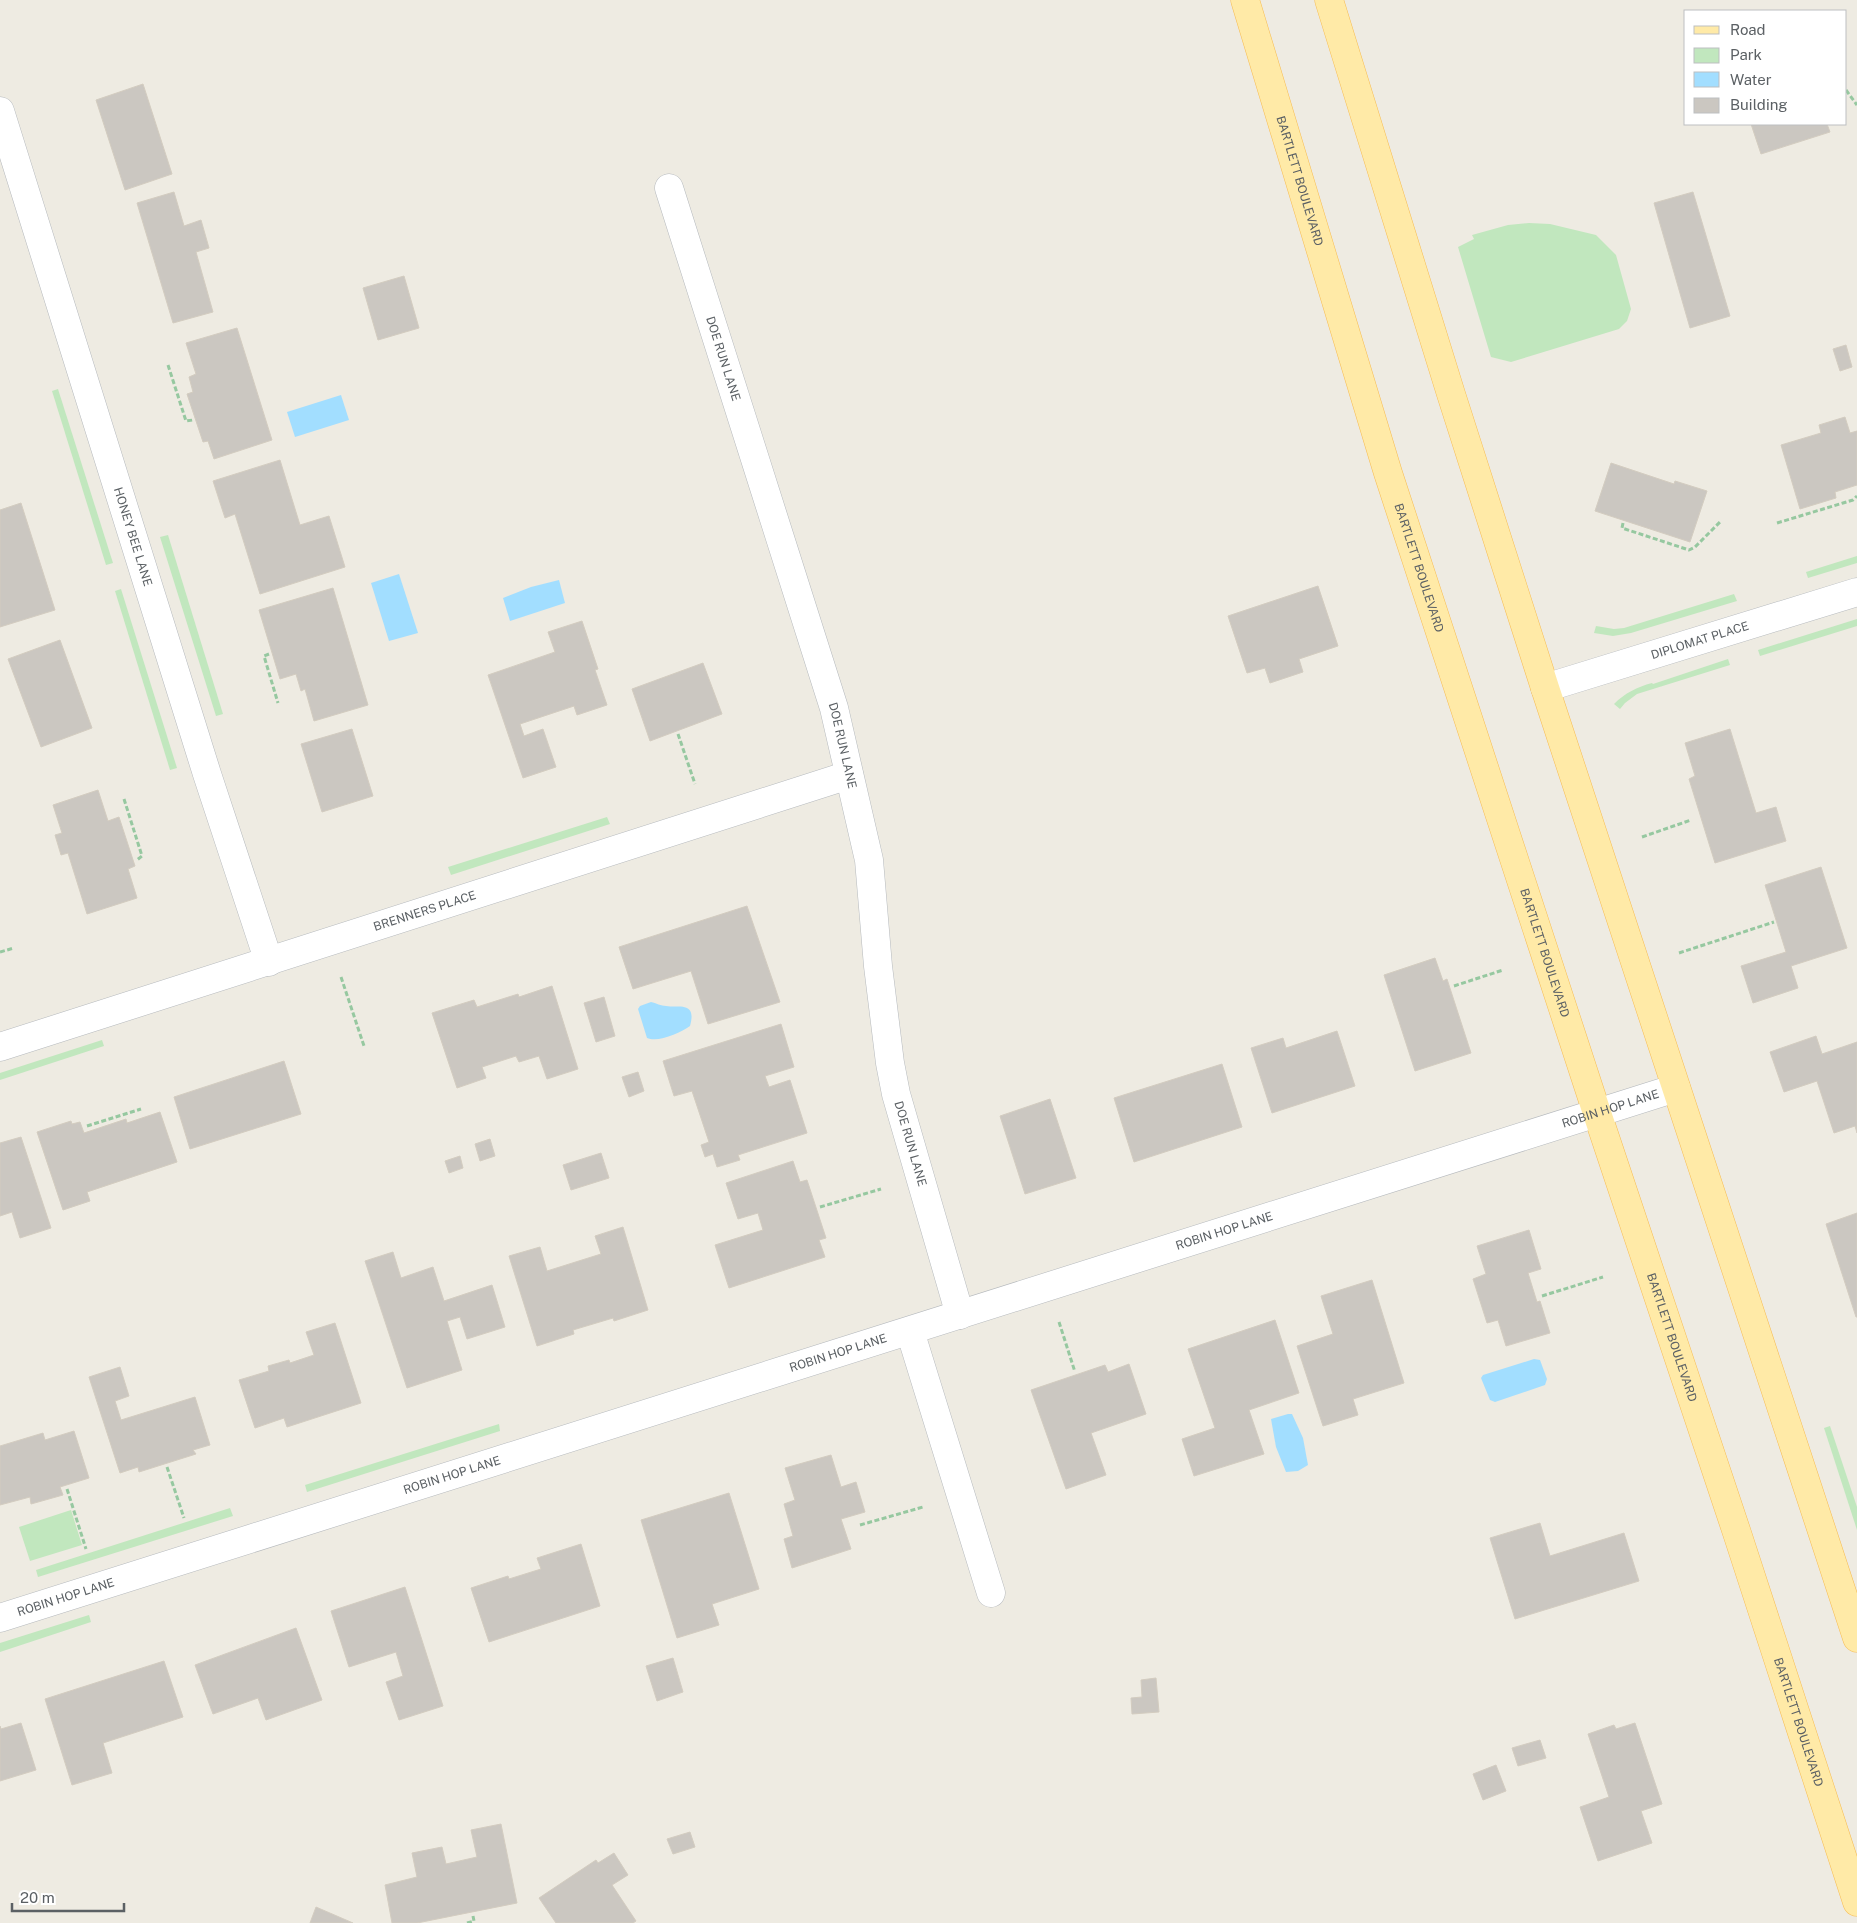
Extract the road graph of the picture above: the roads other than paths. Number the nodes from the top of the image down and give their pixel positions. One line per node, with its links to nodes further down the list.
1 (1245, 0): 11 (main road, BARTLETT BOULEVARD)
2 (1329, 0): 6 (main road)
3 (0, 111): 8 (street, HONEY BEE LANE)
4 (669, 188): 7 (street, DOE RUN LANE)
5 (1857, 592): 6 (street, DIPLOMAT PLACE)
6 (1545, 688): 10 (main road)
7 (849, 775): 8 (street, BRENNERS PLACE); 12 (street, DOE RUN LANE)
8 (269, 962): 9 (street, BRENNERS PLACE)
9 (0, 1047)
10 (1676, 1088): 11 (street, ROBIN HOP LANE); 16 (main road)
11 (1597, 1113): 12 (street, ROBIN HOP LANE); 17 (main road, BARTLETT BOULEVARD)
12 (960, 1315): 13 (street, ROBIN HOP LANE)
13 (910, 1331): 14 (street); 15 (street, ROBIN HOP LANE)
14 (991, 1593)
15 (0, 1618)
16 (1857, 1638)
17 (1857, 1902)

